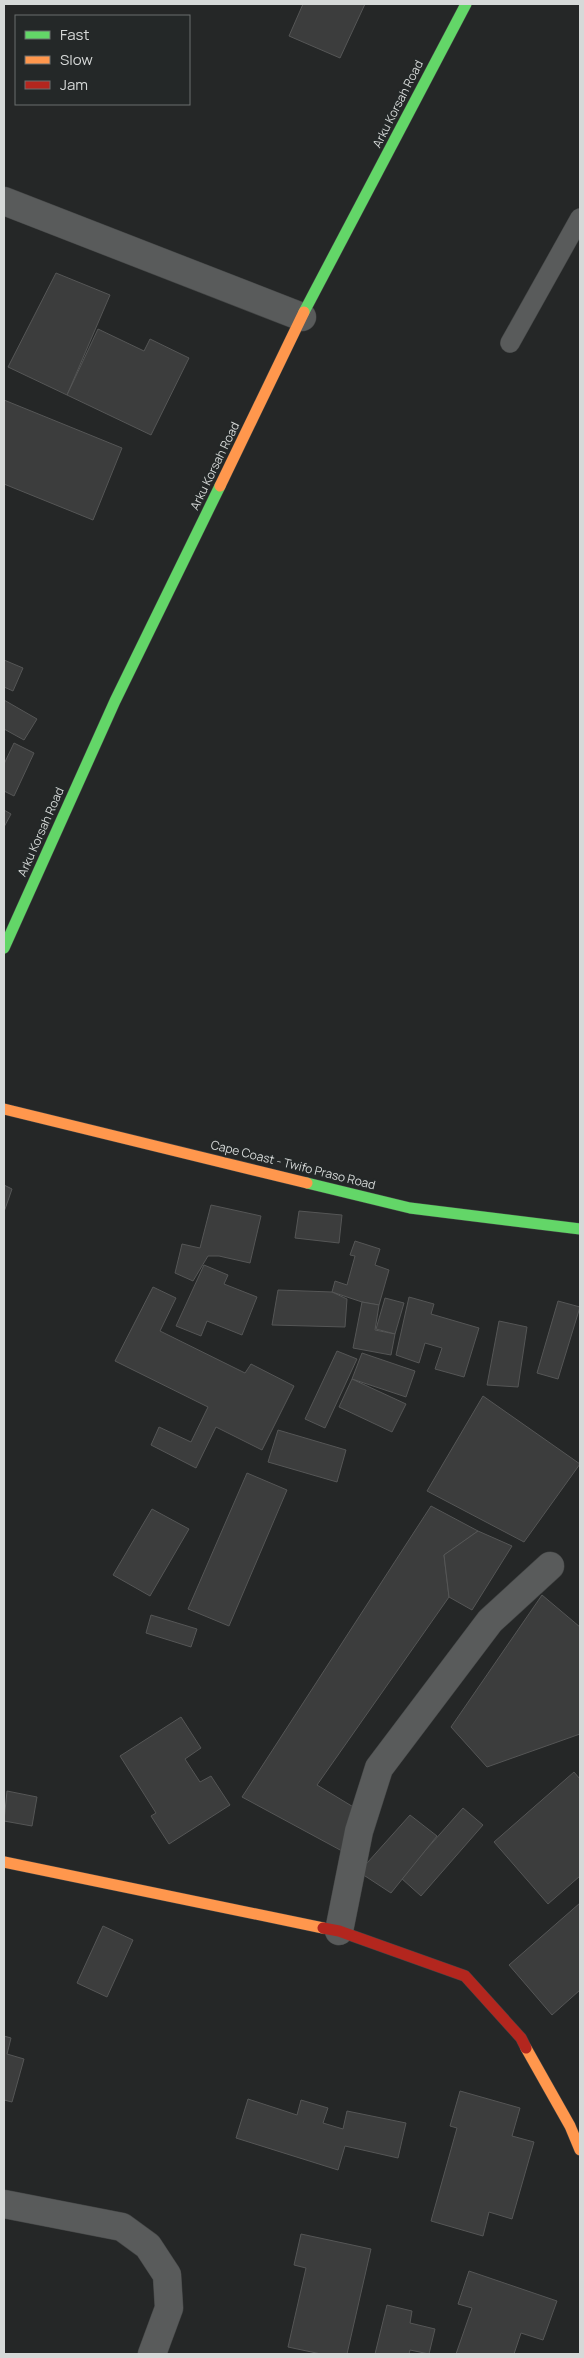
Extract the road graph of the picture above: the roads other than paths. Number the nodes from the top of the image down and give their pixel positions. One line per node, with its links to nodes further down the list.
1 (466, 4): 4 (street, Arku Korsah Road)
2 (4, 201): 4 (street)
3 (580, 218): 5 (lane)
4 (302, 317): 6 (street, Arku Korsah Road)
5 (510, 343)
6 (4, 948)
7 (4, 1109): 8 (street, Cape Coast - Twifo Praso Road)
8 (580, 1229)
9 (550, 1566): 11 (street)
10 (4, 1862): 11 (street)
11 (339, 1931): 12 (street)
12 (580, 2150)
13 (4, 2204): 14 (street)
14 (152, 2354)

